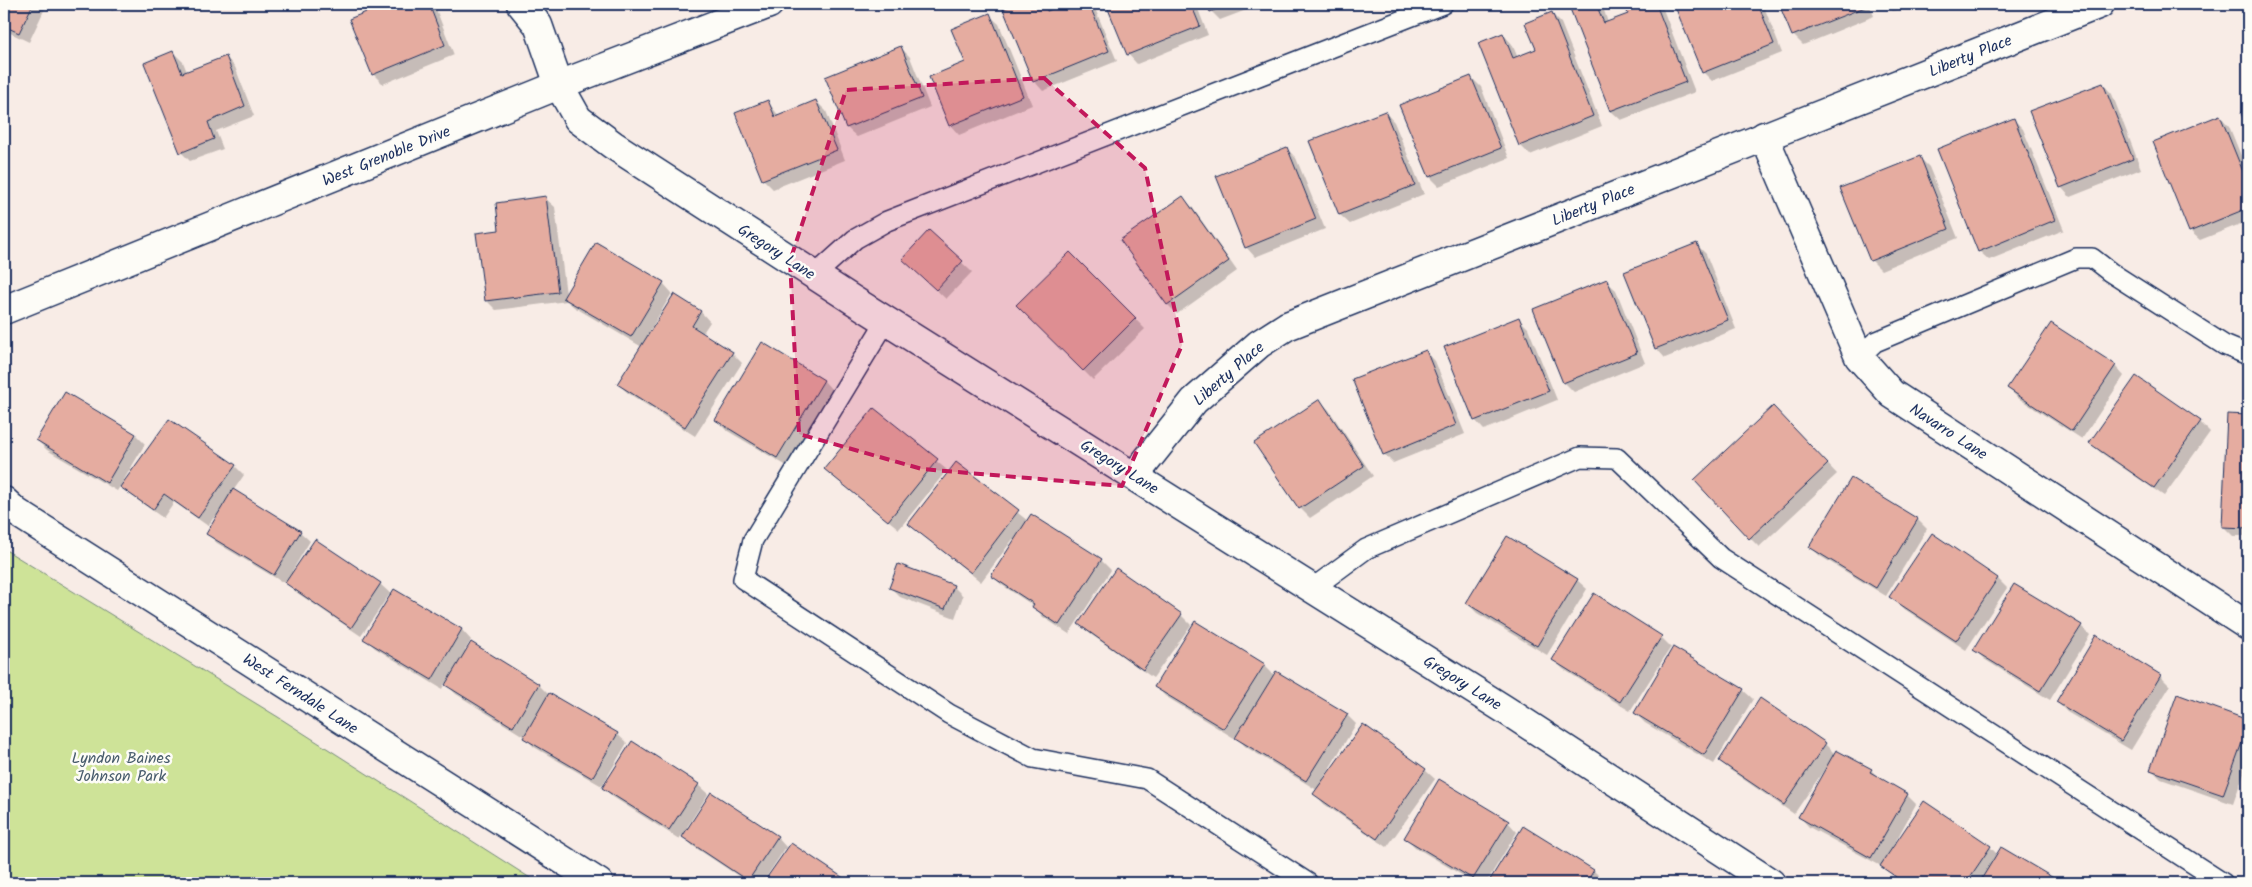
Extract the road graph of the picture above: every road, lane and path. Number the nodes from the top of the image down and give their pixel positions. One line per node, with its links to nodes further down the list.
1 (521, 4): 5 (street, Gregory Lane)
2 (769, 4): 5 (street, West Grenoble Drive)
3 (1443, 4): 7 (lane)
4 (2100, 4): 6 (street, Liberty Place)
5 (559, 85): 7 (street, Gregory Lane); 8 (street, West Grenoble Drive)
6 (1764, 136): 11 (street, Navarro Lane); 12 (street, Liberty Place)
7 (815, 275): 9 (street, Gregory Lane)
8 (4, 310)
9 (886, 321): 12 (street, Gregory Lane); 17 (lane)
10 (2248, 355): 11 (lane)
11 (1859, 356): 15 (street, Navarro Lane)
12 (1135, 475): 14 (street, Gregory Lane)
13 (4, 501): 16 (street, West Ferndale Lane)
14 (1313, 588): 18 (street, Gregory Lane); 19 (lane)
15 (2248, 626)
16 (599, 883)
17 (1308, 883)
18 (1771, 883)
19 (2223, 883)

